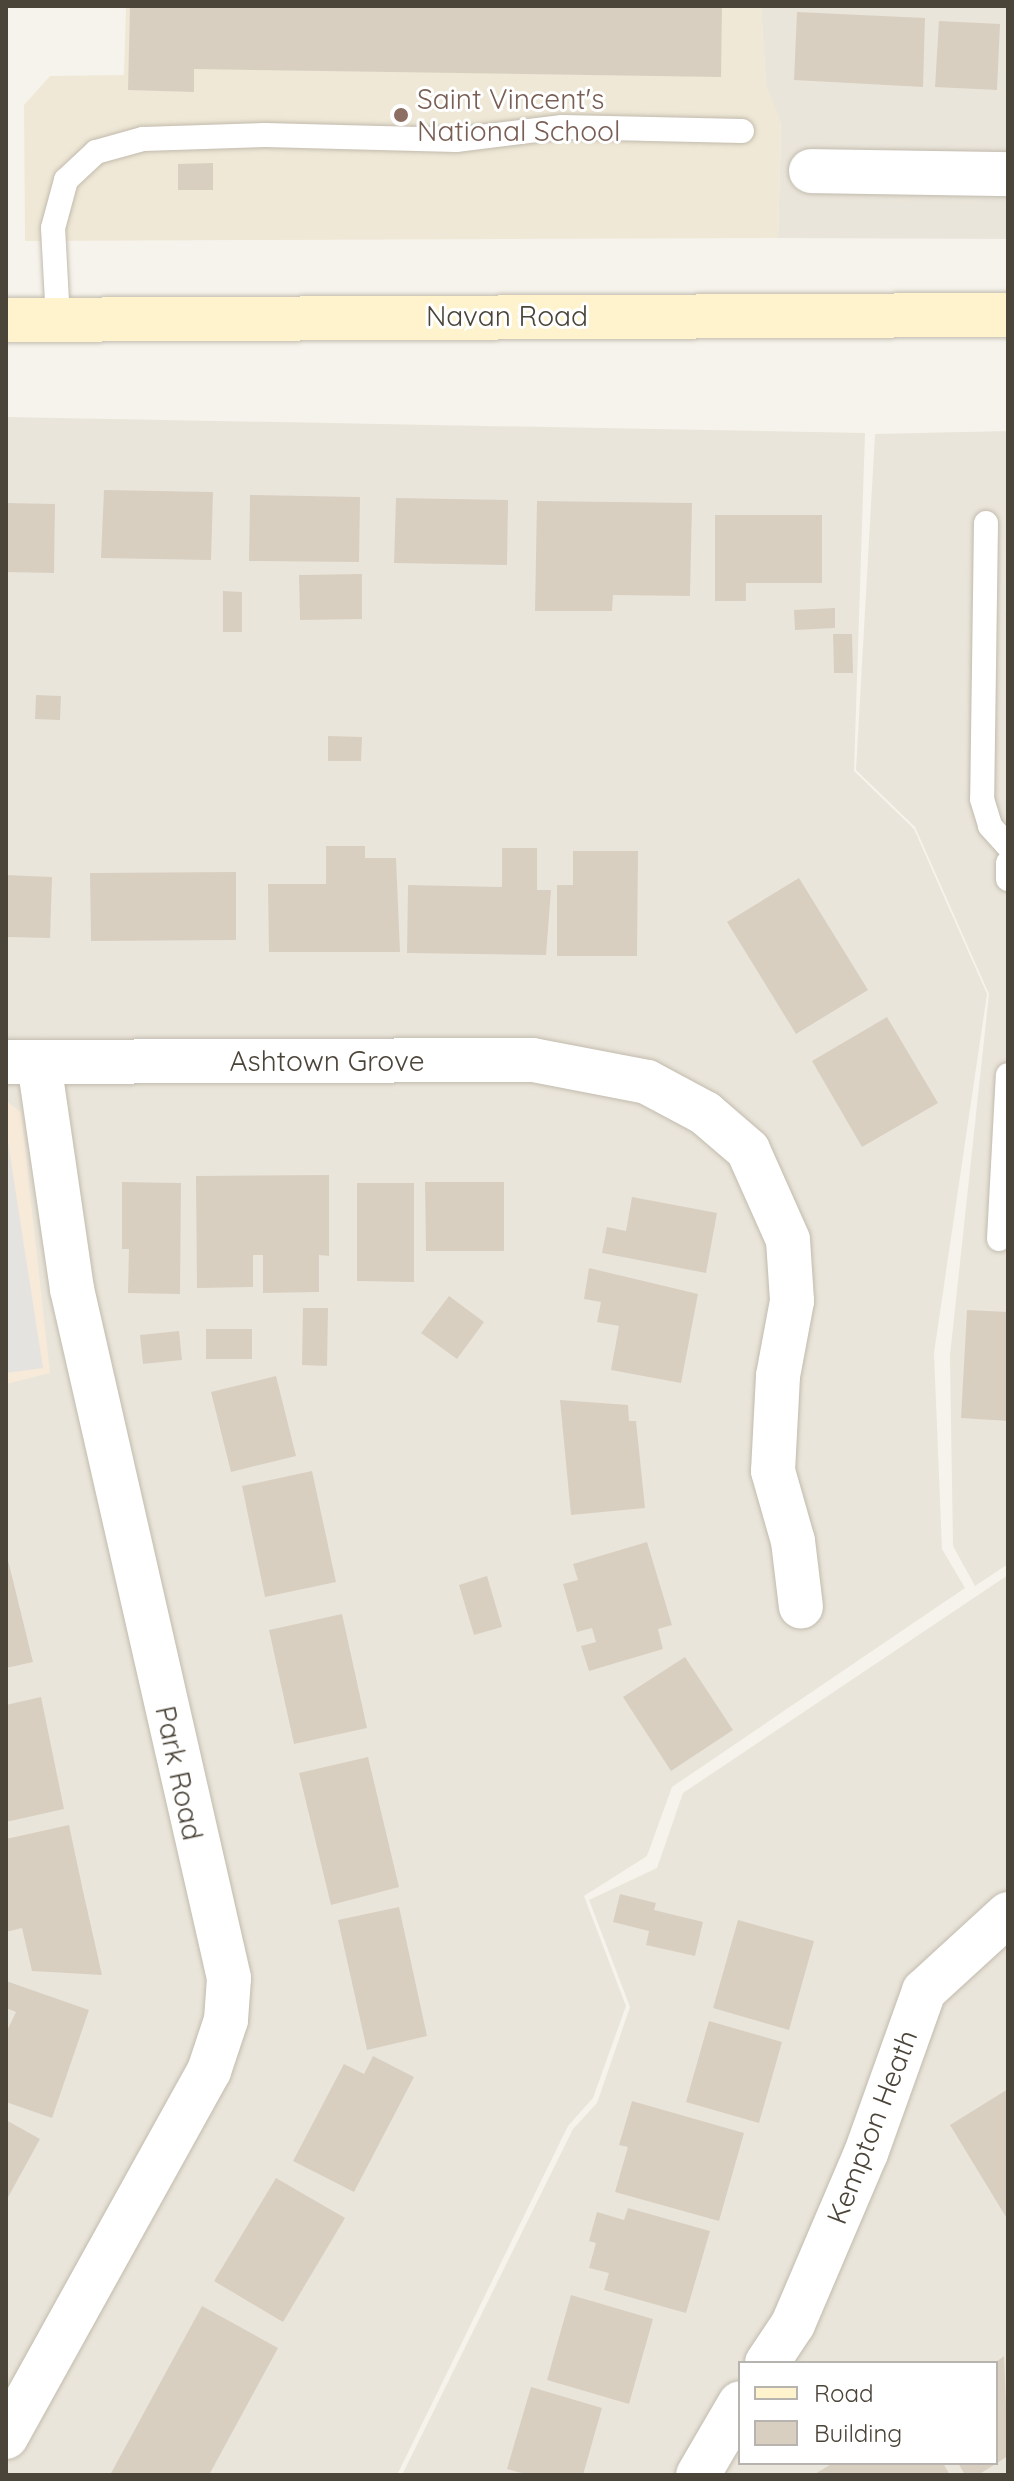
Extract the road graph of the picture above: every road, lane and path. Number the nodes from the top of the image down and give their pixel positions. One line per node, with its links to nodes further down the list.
1 (742, 131): 6 (lane)
2 (811, 171): 3 (street)
3 (1008, 174)
4 (1008, 315): 6 (main road, Navan Road)
5 (6, 320): 6 (main road, Navan Road)
6 (58, 320)
7 (986, 523): 8 (lane)
8 (1008, 846)
9 (1008, 863): 10 (lane)
10 (1008, 879)
11 (22, 1062): 14 (street, Ashtown Grove); 18 (street, Park Road)
12 (1008, 1075): 13 (lane)
13 (999, 1239)
14 (801, 1607)
15 (1008, 1914): 16 (street, Kempton Heath)
16 (768, 2361)
17 (738, 2406): 19 (street)
18 (6, 2437)
19 (698, 2475)

